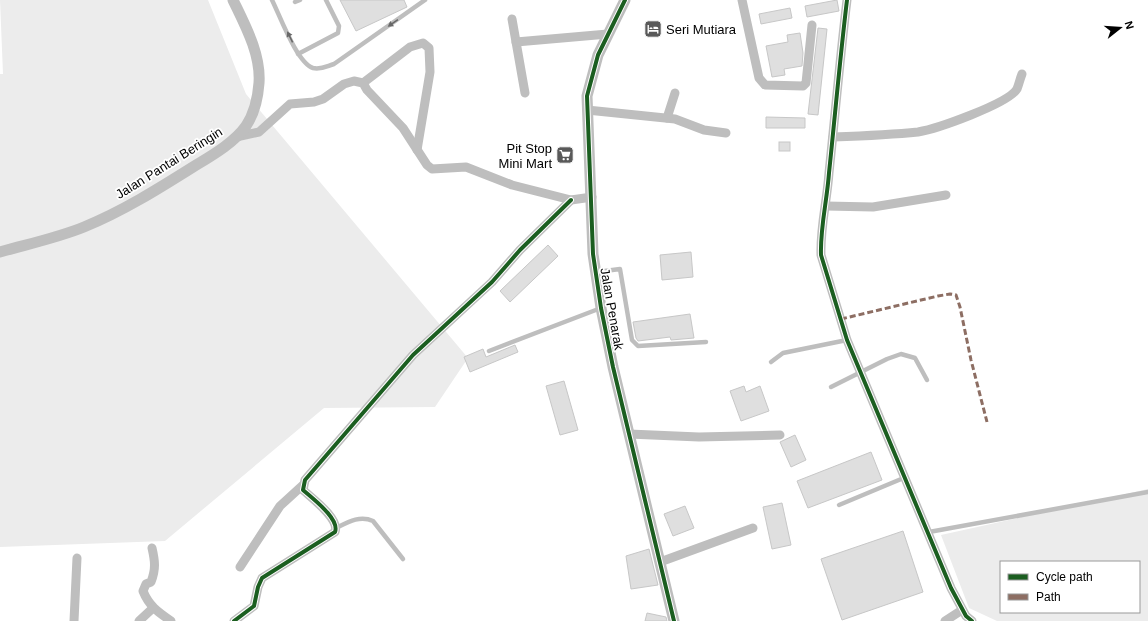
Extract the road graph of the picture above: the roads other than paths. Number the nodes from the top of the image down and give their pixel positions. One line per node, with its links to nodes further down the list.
1 (233, 0): 22 (street, Jalan Pantai Beringin)
2 (272, 0): 14 (lane, one-way to 2)
3 (300, 0): 9 (lane)
4 (326, 0): 14 (lane)
5 (424, 0): 14 (lane, one-way to 14)
6 (625, 0): 12 (street, Jalan Penarak)
7 (742, 0): 11 (street)
8 (847, 0): 23 (street)
9 (295, 2)
10 (512, 19): 13 (street)
11 (812, 25)
12 (608, 34): 13 (street); 19 (street, Jalan Penarak)
13 (516, 42): 17 (street)
14 (298, 54)
15 (1022, 74): 23 (street)
16 (363, 83): 22 (street); 24 (street); 24 (street)
17 (525, 93)
18 (675, 93): 20 (street)
19 (587, 110): 20 (street); 26 (street, Jalan Penarak)
20 (667, 118): 21 (street)
21 (726, 134)
22 (236, 137): 29 (street, Jalan Pantai Beringin)
23 (833, 137): 28 (street)
24 (417, 150): 27 (street)
25 (946, 195): 28 (street)
26 (592, 198): 27 (street); 30 (street, Jalan Penarak)
27 (571, 200): 42 (street)
28 (826, 206): 32 (street)
29 (0, 252)
30 (596, 273): 31 (street, Jalan Penarak); 33 (lane)
31 (601, 308): 34 (lane); 39 (street, Jalan Penarak)
32 (847, 340): 35 (lane); 36 (street)
33 (706, 342)
34 (489, 351)
35 (771, 362)
36 (859, 371): 37 (lane); 38 (lane); 41 (street)
37 (927, 380)
38 (832, 387)
39 (629, 434): 40 (street); 51 (street, Jalan Penarak)
40 (780, 435)
41 (906, 478): 44 (lane); 47 (street)
42 (303, 485): 45 (street); 52 (street)
43 (1148, 492): 47 (lane)
44 (839, 506)
45 (336, 528): 50 (lane); 58 (street)
46 (753, 528): 51 (street)
47 (929, 532): 54 (street)
48 (152, 548): 53 (street)
49 (77, 558): 55 (street)
50 (403, 559)
51 (660, 562): 59 (street, Jalan Penarak)
52 (240, 567)
53 (152, 608): 56 (street); 57 (street)
54 (962, 610): 60 (street); 61 (street)
55 (74, 621)
56 (139, 621)
57 (170, 621)
58 (234, 621)
59 (674, 621)
60 (945, 621)
61 (972, 621)

